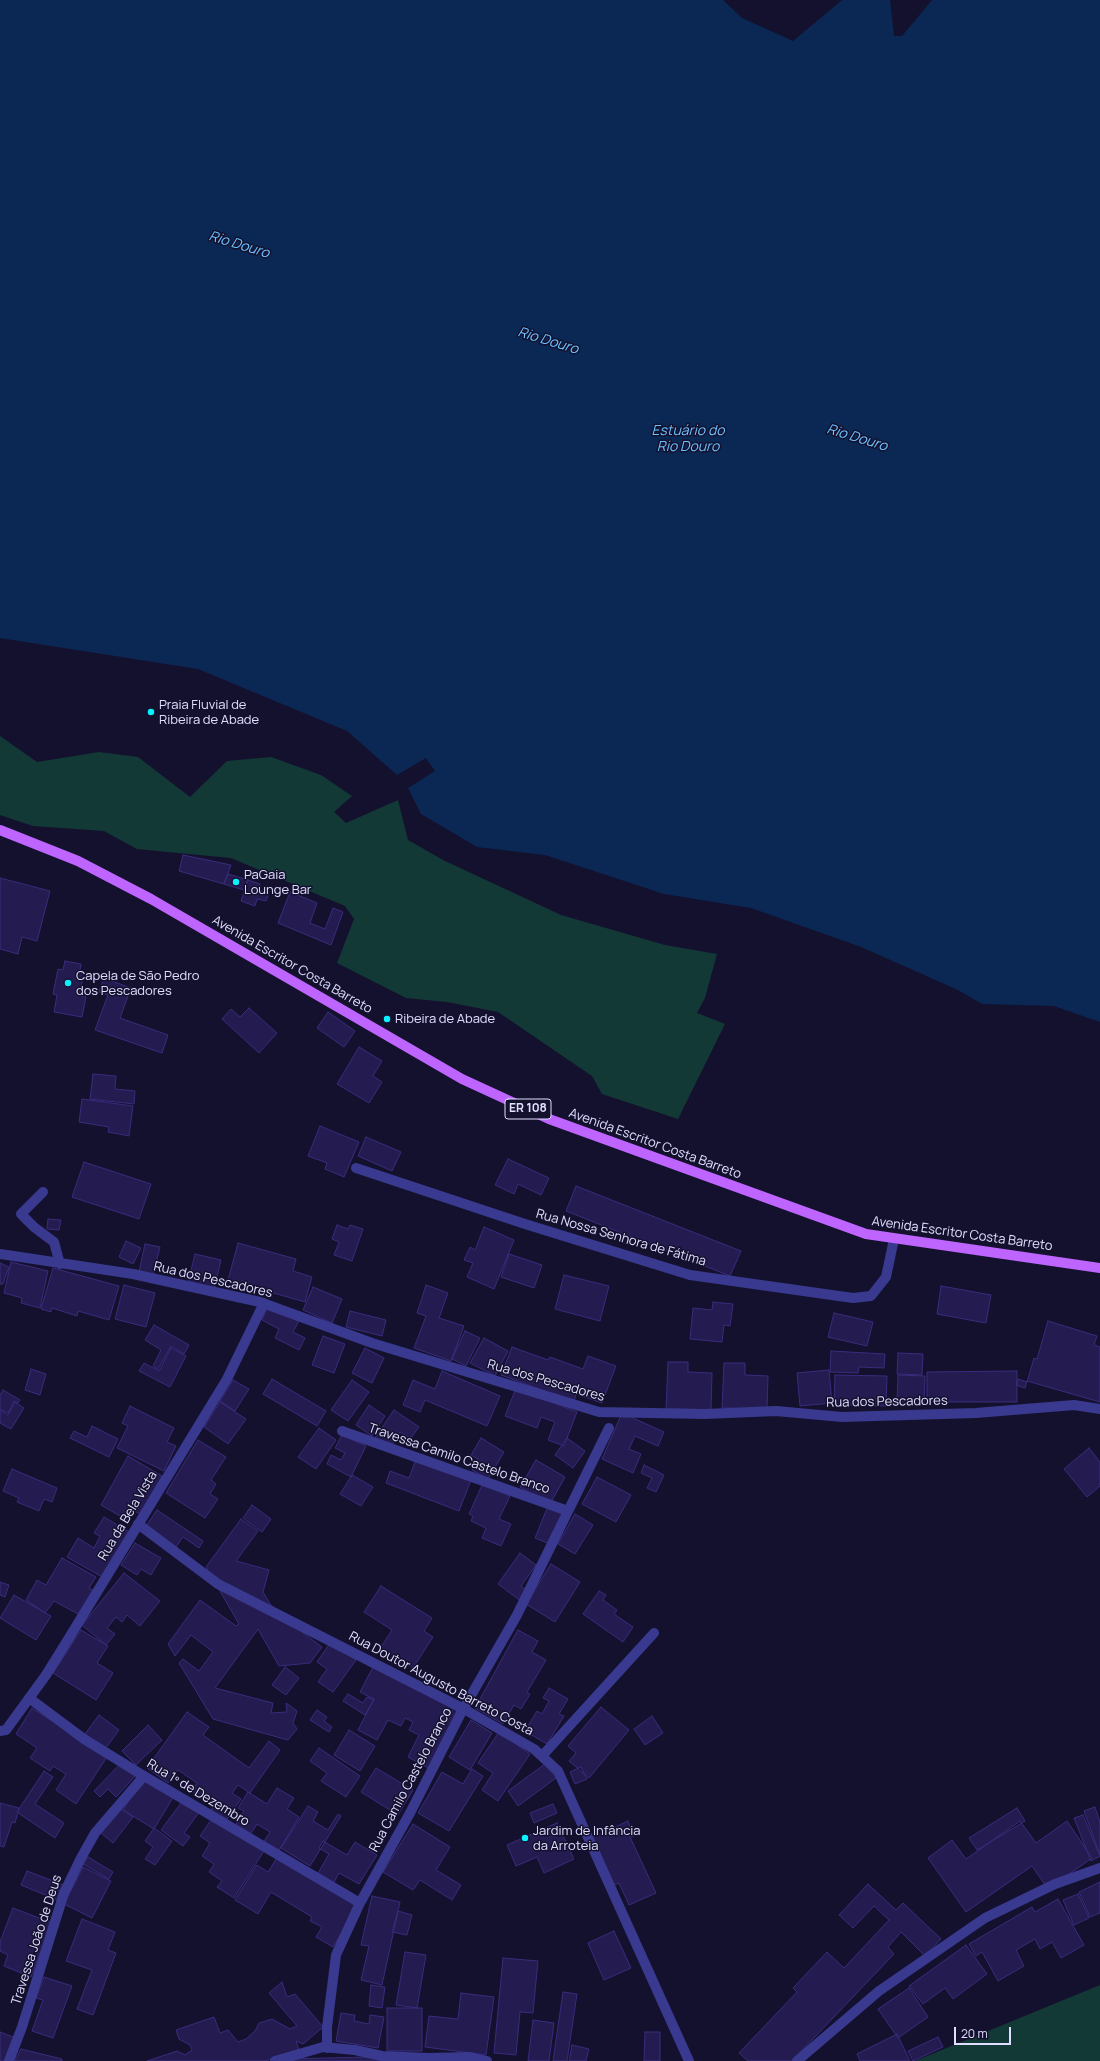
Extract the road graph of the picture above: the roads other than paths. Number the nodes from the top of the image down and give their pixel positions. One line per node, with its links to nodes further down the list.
1 (0, 830): 4 (main road, Avenida Escritor Costa Barreto / ER 108)
2 (356, 1168): 4 (street, Rua Nossa Senhora de Fátima)
3 (43, 1192): 6 (street)
4 (894, 1239): 7 (main road, Avenida Escritor Costa Barreto / ER 108)
5 (0, 1254): 6 (street, Rua dos Pescadores)
6 (60, 1264): 8 (street, Rua dos Pescadores)
7 (1100, 1268)
8 (264, 1303): 9 (street, Rua dos Pescadores); 13 (street, Rua da Bela Vista)
9 (1100, 1409)
10 (609, 1428): 12 (street, Rua Camilo Castelo Branco)
11 (342, 1432): 12 (street, Travessa Camilo Castelo Branco)
12 (568, 1511): 16 (street, Rua Camilo Castelo Branco)
13 (138, 1524): 15 (street, Rua da Bela Vista); 16 (street, Rua Doutor Augusto Barreto Costa)
14 (654, 1632): 18 (street)
15 (29, 1698): 17 (street, Rua da Bela Vista); 19 (street, Rua 1º de Dezembro)
16 (464, 1709): 18 (street, Rua Doutor Augusto Barreto Costa); 21 (street, Rua Camilo Castelo Branco)
17 (0, 1731)
18 (542, 1756): 27 (street, Rua Doutor Augusto Barreto Costa)
19 (144, 1776): 21 (street, Rua 1º de Dezembro); 24 (street, Travessa João de Deus)
20 (1100, 1868): 28 (street)
21 (360, 1903): 22 (street, Rua Camilo Castelo Branco)
22 (327, 2048): 23 (street); 25 (street)
23 (414, 2059): 26 (street)
24 (9, 2061)
25 (275, 2061)
26 (486, 2061)
27 (689, 2061)
28 (797, 2061)

